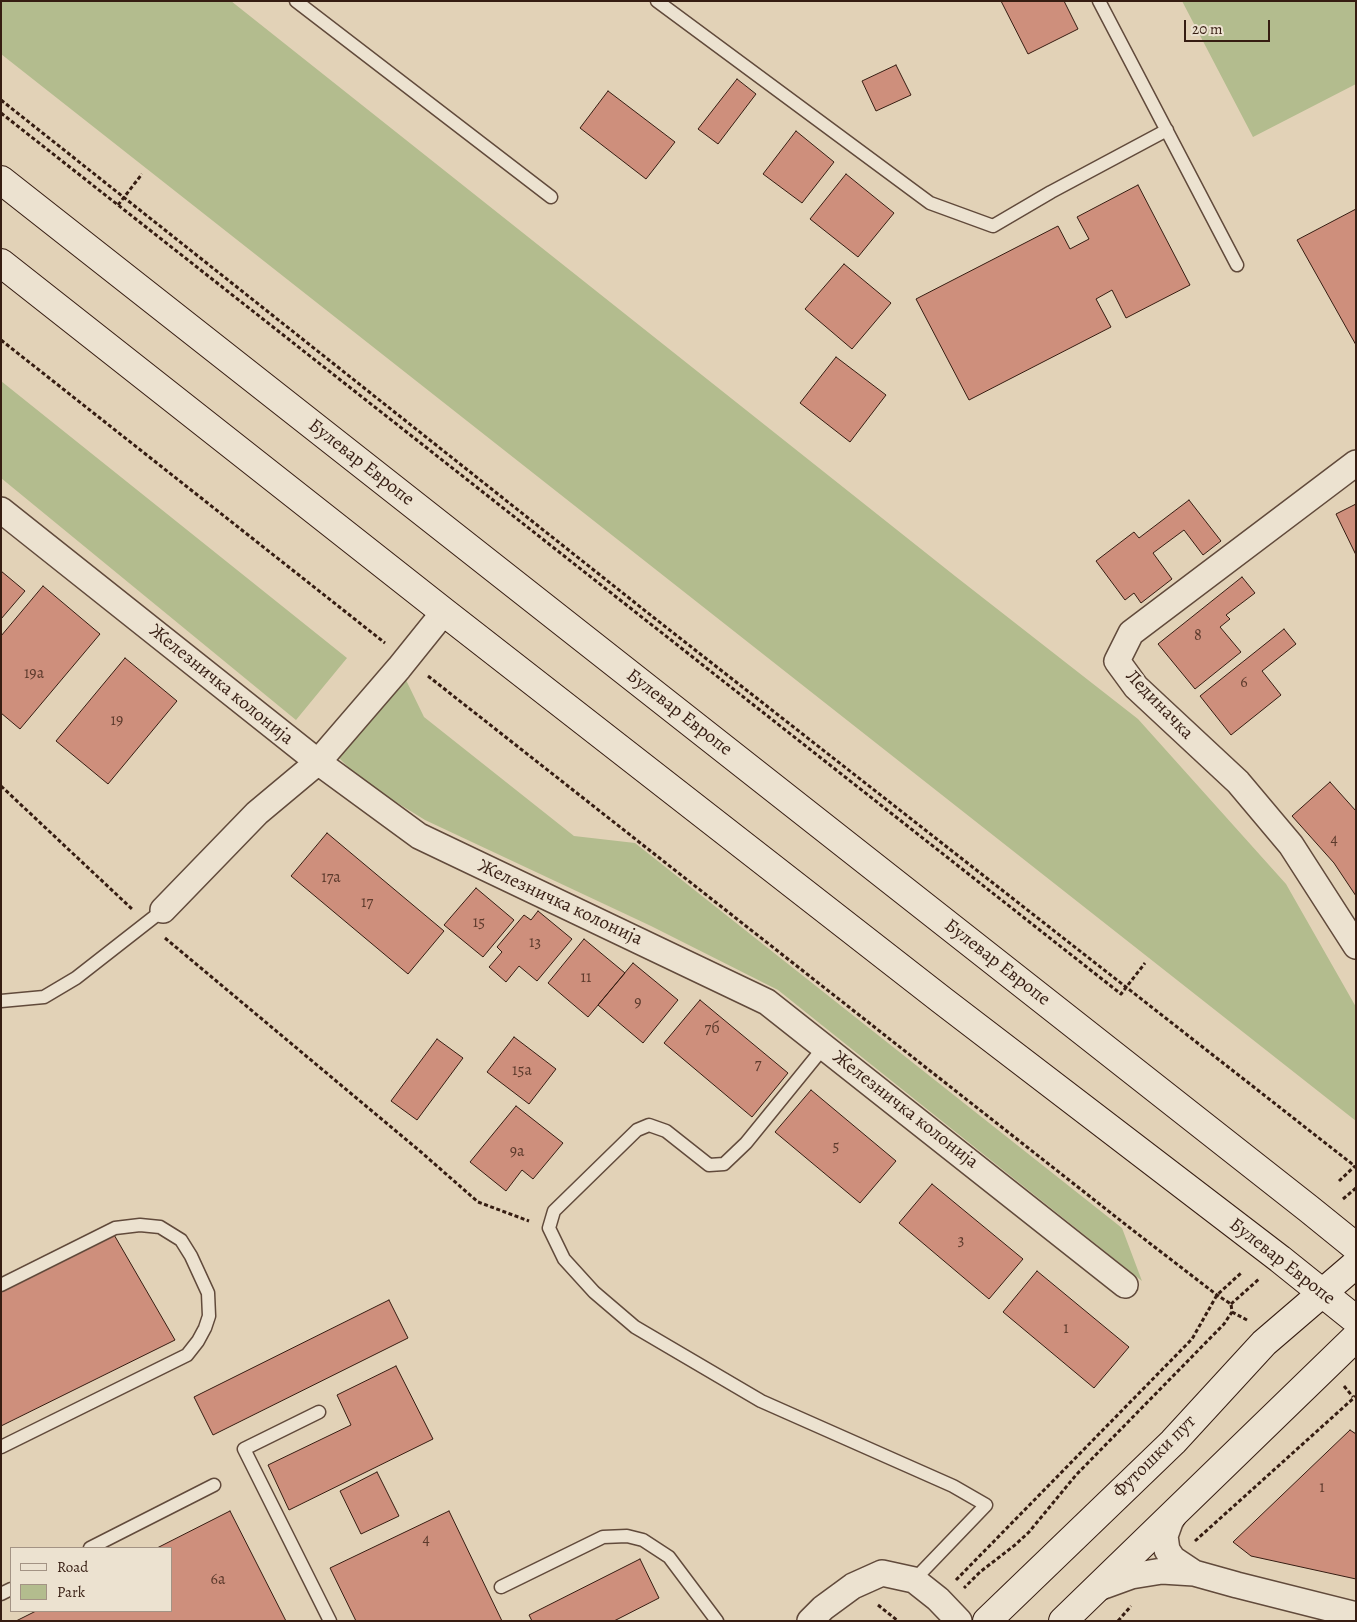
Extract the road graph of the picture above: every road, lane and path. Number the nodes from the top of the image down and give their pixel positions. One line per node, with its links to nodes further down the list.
1 (296, 1): 10 (lane)
2 (657, 1): 6 (lane)
3 (1099, 1): 6 (lane)
4 (1, 100): 9 (path)
5 (1, 114): 11 (path)
6 (1167, 130): 13 (lane)
7 (142, 174): 9 (path)
8 (1, 180): 30 (main road, Булевар Европе)
9 (124, 197): 11 (path); 24 (path)
10 (551, 197)
11 (118, 205): 24 (path)
12 (1, 263): 17 (main road, Булевар Европе)
13 (1238, 266)
14 (1, 340): 18 (path)
15 (1356, 463): 22 (street, Лединачка)
16 (1, 510): 19 (street, Железничка колонија)
17 (444, 612): 18 (street); 35 (main road, Булевар Европе)
18 (406, 659): 19 (street); 36 (path)
19 (318, 762): 21 (street); 26 (street, Железничка колонија)
20 (1, 786): 21 (path)
21 (155, 916): 25 (lane); 29 (path)
22 (1356, 946)
23 (1145, 963): 24 (path)
24 (1126, 987): 27 (path)
25 (1, 1001)
26 (824, 1047): 29 (lane); 34 (street, Железничка колонија)
27 (1356, 1167): 28 (path)
28 (1339, 1181)
29 (549, 1228): 46 (lane)
30 (1356, 1247)
31 (1356, 1264): 35 (main road, Футошки пут)
32 (1241, 1274): 36 (path)
33 (1, 1285): 41 (lane)
34 (1125, 1285)
35 (1322, 1293): 37 (main road, Булевар Европе); 54 (main road, Футошки пут)
36 (1217, 1295): 49 (path); 49 (path)
37 (1356, 1320)
38 (1356, 1337): 43 (main road)
39 (1356, 1396): 45 (path)
40 (319, 1412): 51 (lane)
41 (1, 1447)
42 (214, 1485): 44 (lane)
43 (1177, 1510): 45 (street); 48 (main road)
44 (92, 1547)
45 (1168, 1565): 48 (street); 50 (street); 56 (path)
46 (914, 1580): 49 (street); 53 (street)
47 (501, 1587): 52 (lane)
48 (1098, 1588): 55 (main road)
49 (948, 1609)
50 (1356, 1614)
51 (330, 1621)
52 (717, 1621)
53 (810, 1621)
54 (988, 1621)
55 (1063, 1621)
56 (1118, 1621)

